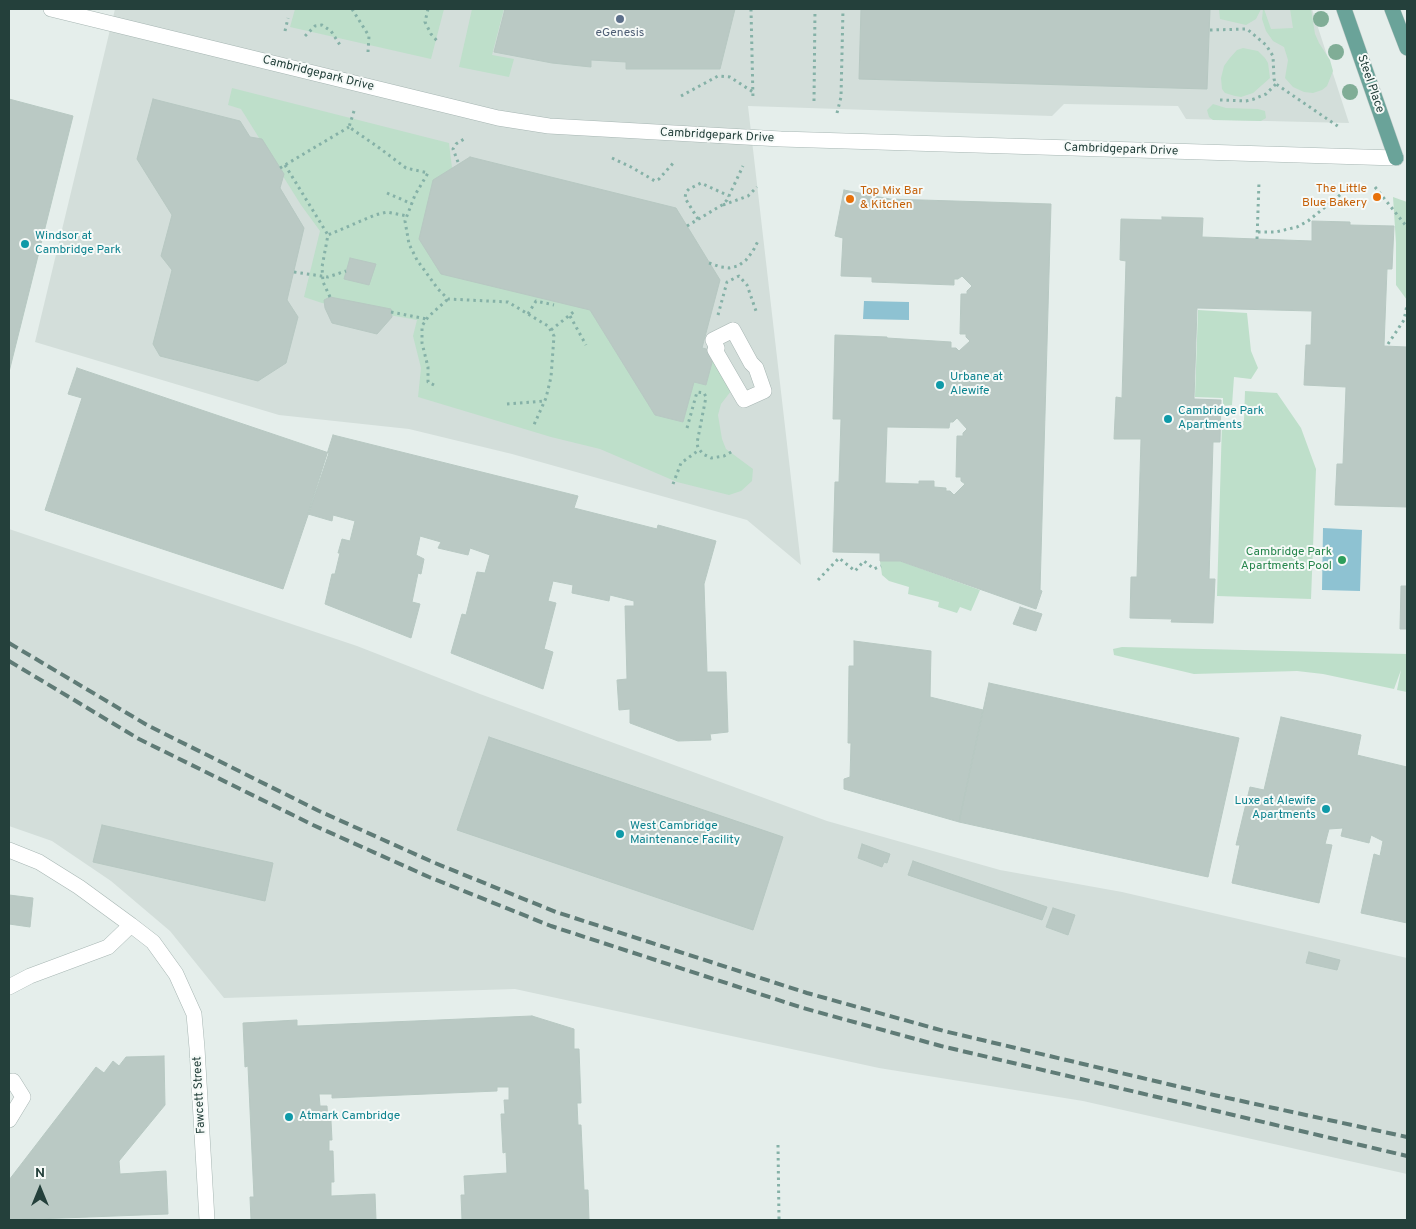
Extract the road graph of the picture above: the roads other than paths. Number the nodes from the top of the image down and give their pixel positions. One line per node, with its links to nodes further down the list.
1 (51, 9): 5 (street, Cambridgepark Drive)
2 (1344, 9): 5 (main road, Steel Place)
3 (1392, 9): 4 (main road)
4 (1407, 48)
5 (1403, 158)
6 (9, 850): 7 (street, Fawcett Street)
7 (132, 925): 8 (street); 11 (street, Fawcett Street)
8 (9, 987)
9 (9, 1083): 10 (street)
10 (9, 1120)
11 (207, 1220)

